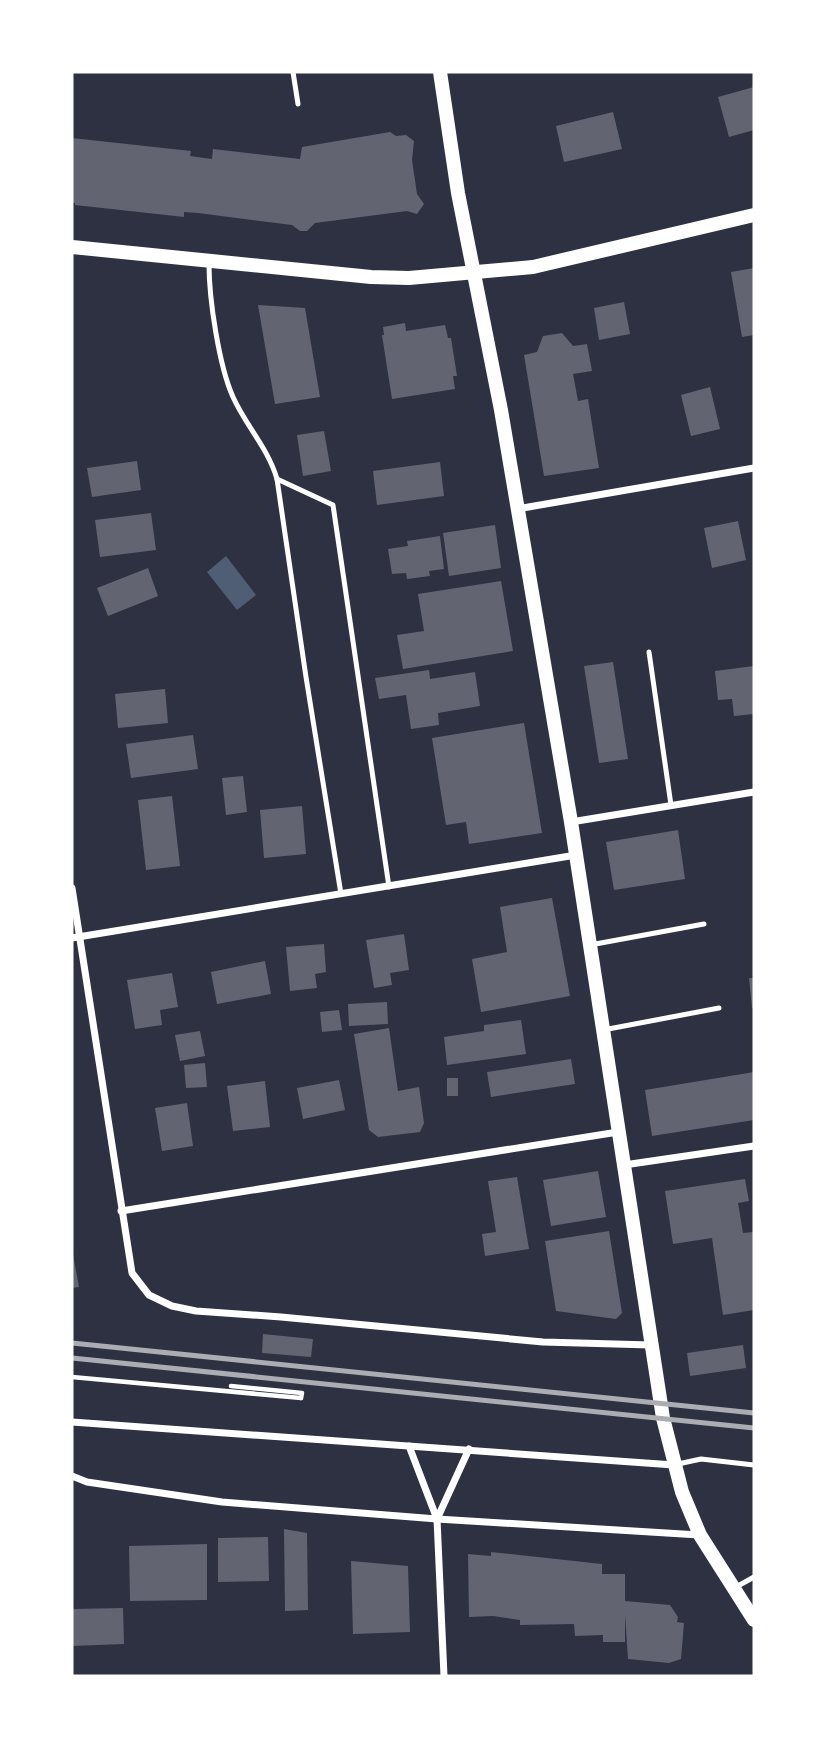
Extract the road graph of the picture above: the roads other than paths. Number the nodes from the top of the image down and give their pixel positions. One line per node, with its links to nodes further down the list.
1 (293, 72): 3 (lane)
2 (440, 72): 7 (main road)
3 (298, 104)
4 (754, 215): 7 (main road)
5 (72, 247): 6 (main road)
6 (209, 261): 7 (main road); 9 (lane)
7 (474, 271): 10 (main road)
8 (754, 468): 10 (street)
9 (277, 478): 16 (lane); 18 (lane)
10 (517, 510): 14 (main road)
11 (649, 652): 13 (lane)
12 (754, 792): 13 (street)
13 (671, 805): 14 (street)
14 (571, 822): 15 (main road)
15 (576, 855): 16 (street); 21 (main road)
16 (389, 887): 18 (street)
17 (72, 888): 20 (street)
18 (341, 894): 20 (street)
19 (704, 924): 21 (lane)
20 (76, 937): 27 (street)
21 (590, 945): 23 (main road)
22 (719, 1007): 23 (lane)
23 (603, 1030): 24 (main road)
24 (619, 1132): 26 (main road); 27 (street)
25 (754, 1146): 26 (street)
26 (624, 1165): 28 (main road)
27 (121, 1211): 28 (street)
28 (651, 1345): 32 (main road)
29 (72, 1422): 30 (street)
30 (409, 1446): 31 (street); 35 (street)
31 (469, 1449): 32 (street); 35 (street)
32 (675, 1465): 33 (lane); 36 (main road)
33 (754, 1465)
34 (72, 1476): 35 (street)
35 (437, 1519): 36 (street); 40 (street)
36 (700, 1535): 38 (main road)
37 (754, 1577): 38 (lane)
38 (734, 1588): 39 (main road)
39 (754, 1620)
40 (444, 1676)

